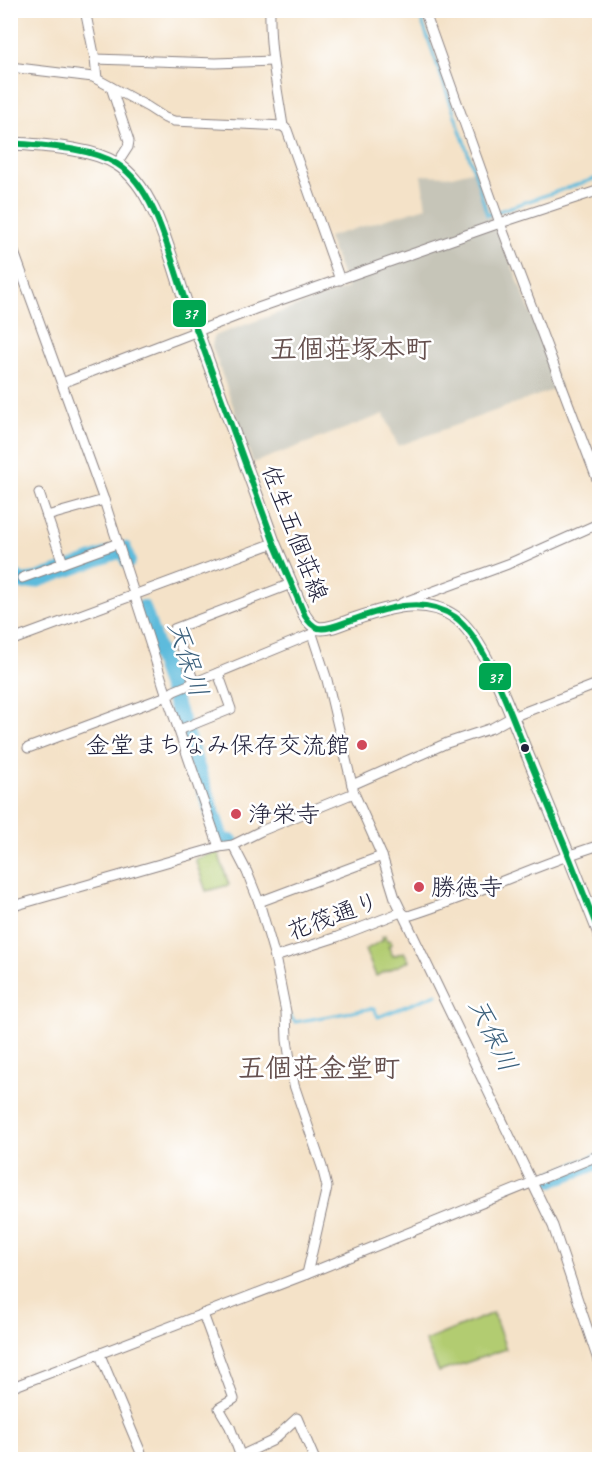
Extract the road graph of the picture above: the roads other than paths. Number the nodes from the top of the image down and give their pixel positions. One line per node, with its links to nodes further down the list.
1 (85, 10): 4 (street)
2 (270, 10): 5 (street)
3 (424, 10): 13 (street)
4 (95, 58): 5 (street); 7 (street)
5 (272, 61): 9 (street)
6 (10, 67): 7 (street)
7 (97, 80): 8 (street)
8 (111, 87): 9 (street); 11 (street)
9 (283, 126): 15 (street)
10 (10, 143): 11 (main road, 佐生五個荘線)
11 (117, 164): 16 (main road, 佐生五個荘線)
12 (600, 190): 13 (street)
13 (497, 215): 15 (street); 18 (street)
14 (10, 241): 17 (street)
15 (340, 280): 16 (street)
16 (197, 331): 17 (street); 23 (main road, 佐生五個荘線)
17 (62, 383): 20 (street)
18 (600, 487)
19 (39, 493): 21 (street)
20 (104, 500): 21 (street); 24 (street)
21 (47, 516): 25 (street)
22 (600, 523): 29 (street)
23 (274, 543): 27 (main road, 佐生五個荘線); 28 (street)
24 (118, 548): 25 (street); 28 (street)
25 (63, 563): 26 (street)
26 (22, 578)
27 (291, 584): 30 (main road, 佐生五個荘線); 33 (street)
28 (138, 595): 31 (street); 35 (street)
29 (391, 607): 30 (main road, 佐生五個荘線); 36 (main road, 佐生五個荘線)
30 (314, 631): 32 (street); 39 (street)
31 (10, 641)
32 (218, 674): 33 (street); 37 (street)
33 (194, 682): 35 (street)
34 (600, 683): 36 (street)
35 (170, 694): 37 (street); 38 (street)
36 (512, 717): 39 (street); 43 (main road, 佐生五個荘線)
37 (182, 729): 42 (street)
38 (28, 748)
39 (353, 789): 40 (street); 44 (street)
40 (233, 844): 42 (street); 45 (street)
41 (600, 845): 43 (street, 花筏通り)
42 (219, 847): 46 (street)
43 (569, 855): 47 (street, 花筏通り); 48 (main road, 佐生五個荘線)
44 (382, 856): 45 (street); 47 (street)
45 (260, 902): 49 (street)
46 (10, 907)
47 (406, 914): 49 (street, 花筏通り); 51 (street)
48 (600, 936)
49 (277, 956): 52 (street)
50 (600, 1155): 51 (street)
51 (530, 1182): 52 (street); 55 (street)
52 (307, 1274): 53 (street)
53 (202, 1314): 54 (street); 57 (street)
54 (100, 1355): 56 (street); 58 (street)
55 (600, 1366)
56 (10, 1388)
57 (241, 1458): 59 (street)
58 (144, 1460)
59 (315, 1460)

